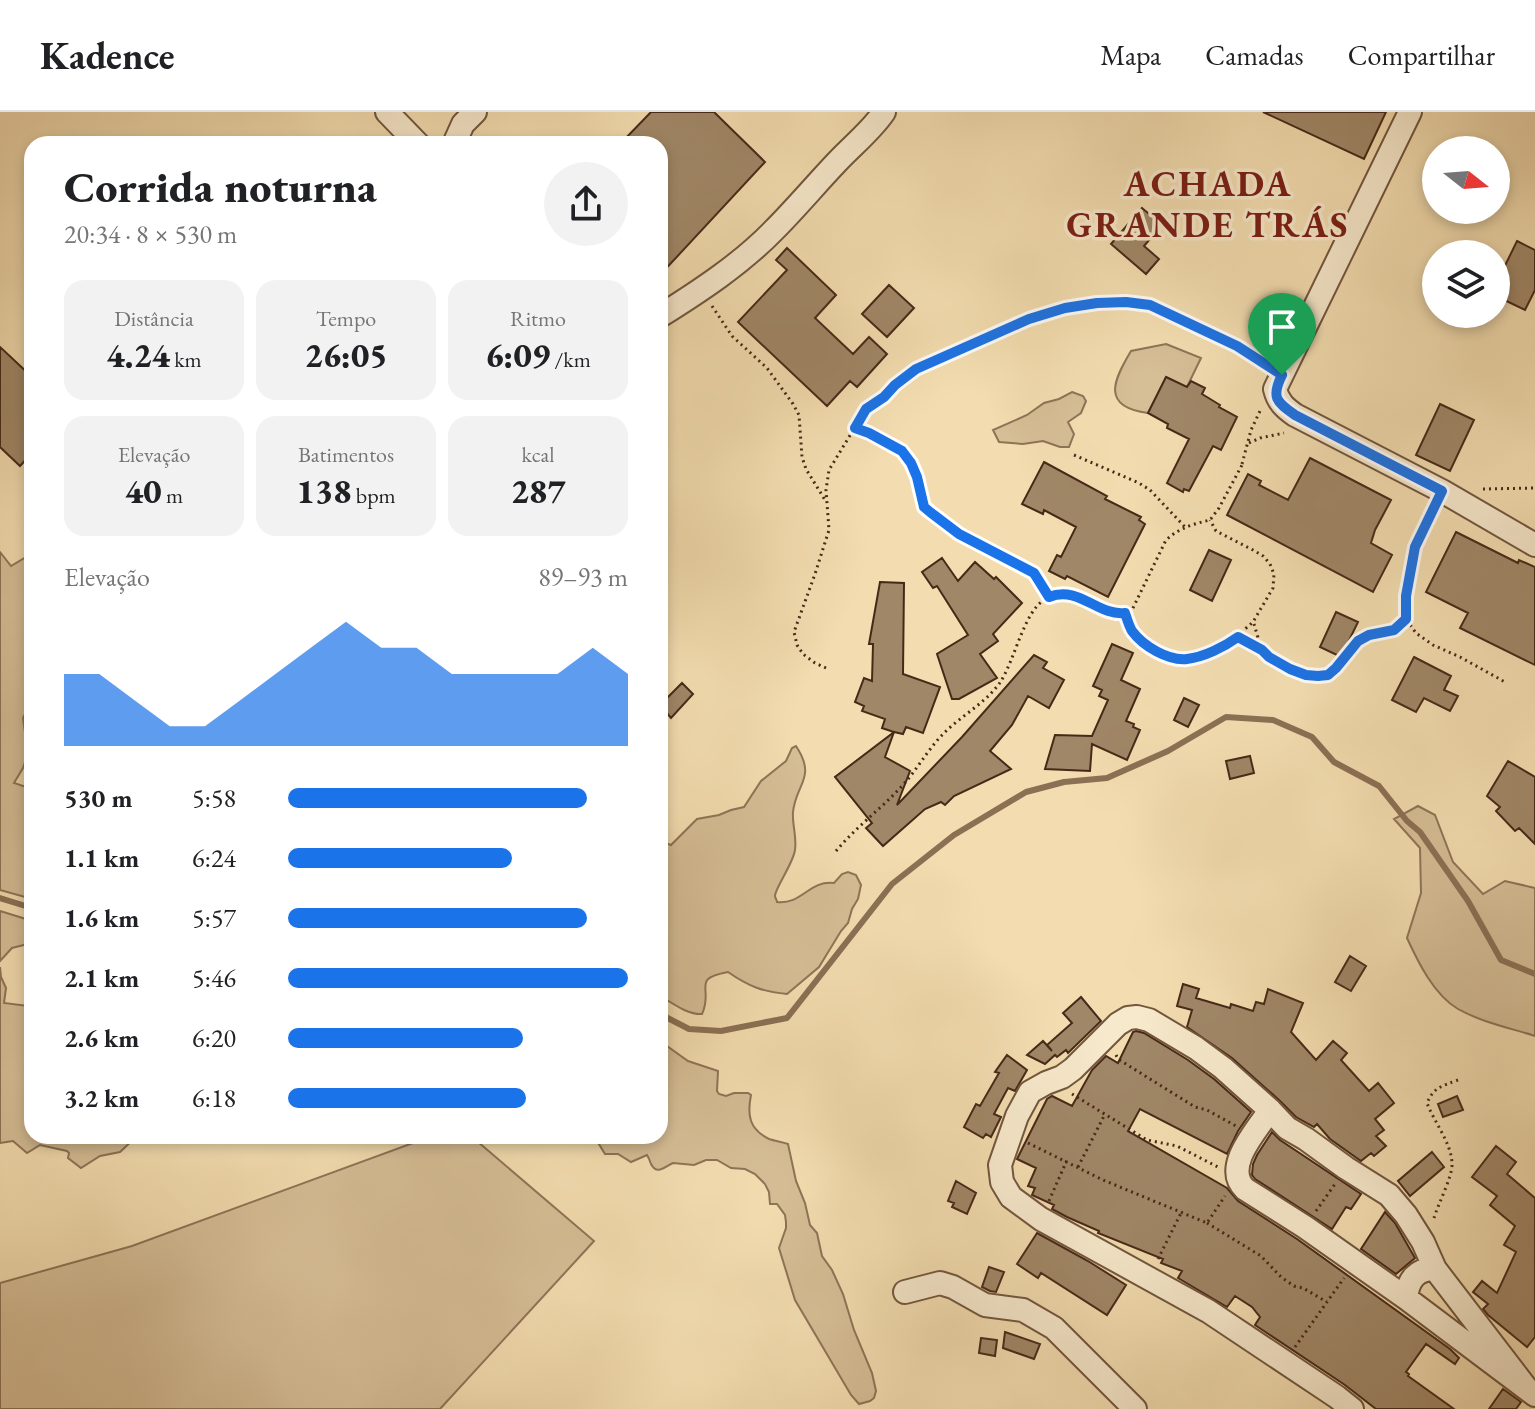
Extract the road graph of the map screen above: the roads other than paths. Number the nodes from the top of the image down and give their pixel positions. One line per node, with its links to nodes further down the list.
1 (387, 112): 5 (street)
2 (475, 112): 6 (street)
3 (884, 112): 7 (street)
4 (1410, 112): 8 (street)
5 (410, 136)
6 (458, 136)
7 (668, 311)
8 (1535, 545)
9 (1270, 1110): 10 (street); 12 (street); 15 (street)
10 (1435, 1269): 12 (street); 13 (street)
11 (905, 1292): 14 (street)
12 (1406, 1298): 13 (street)
13 (1531, 1392)
14 (1135, 1409)
15 (1352, 1409)

